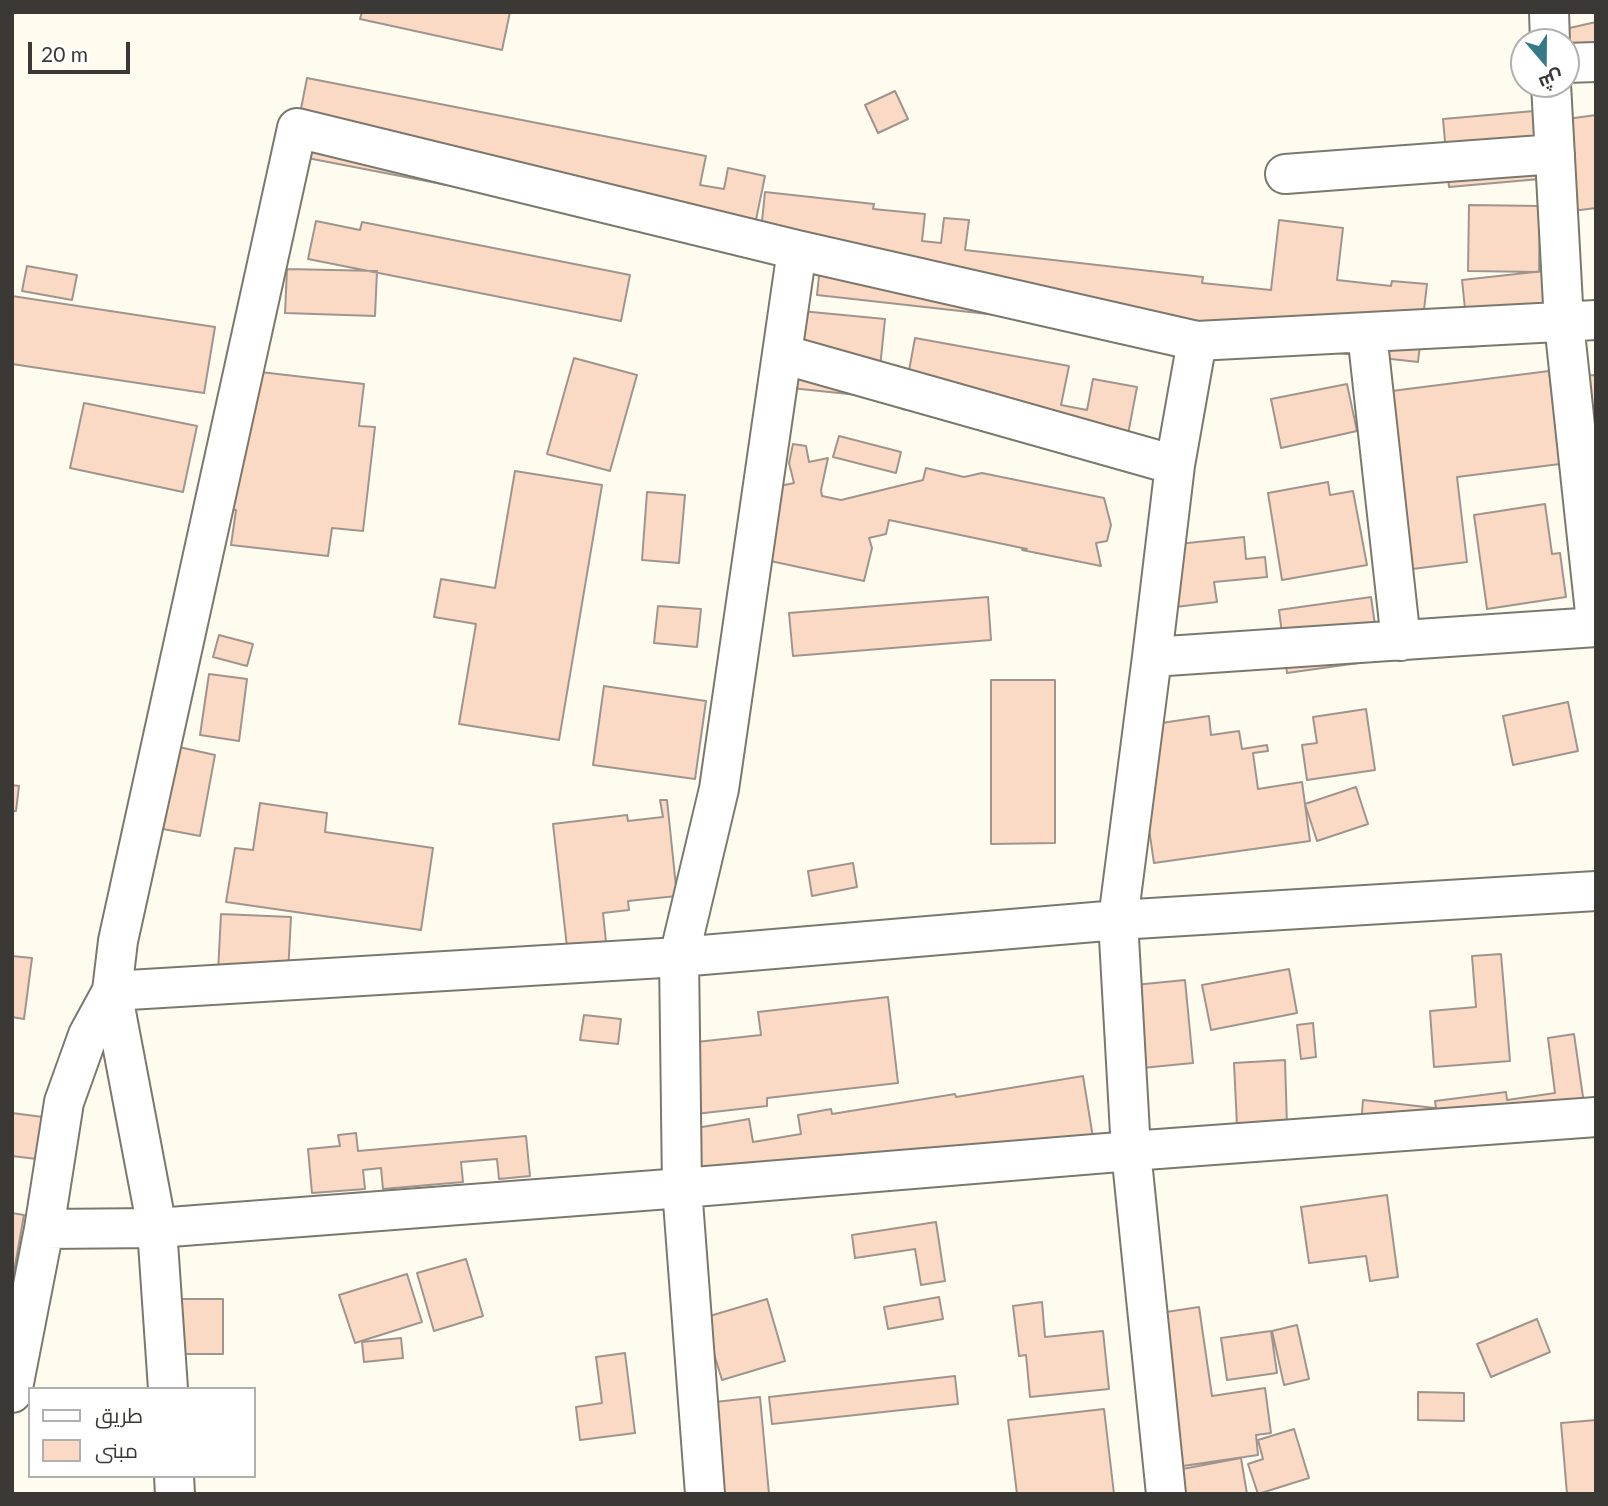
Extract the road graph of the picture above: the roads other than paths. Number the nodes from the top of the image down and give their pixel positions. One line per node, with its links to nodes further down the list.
1 (1552, 98): 2 (street)
2 (1555, 154): 3 (street); 5 (street)
3 (1285, 174)
4 (797, 250): 7 (street); 8 (street); 16 (street)
5 (1580, 322): 6 (street); 10 (street)
6 (1367, 333): 7 (street); 11 (street)
7 (1198, 341): 9 (street)
8 (782, 354): 9 (street); 15 (street)
9 (1175, 465): 12 (street)
10 (1596, 624): 11 (street)
11 (1401, 641): 12 (street)
12 (1153, 657): 14 (street)
13 (1596, 891): 14 (street)
14 (1118, 920): 15 (street); 18 (street)
15 (679, 957): 16 (street); 19 (street)
16 (112, 991): 20 (street); 21 (street)
17 (1596, 1117): 18 (street)
18 (1131, 1151): 19 (street); 25 (street)
19 (681, 1188): 20 (street); 24 (street)
20 (157, 1227): 21 (street); 22 (street)
21 (44, 1229): 23 (street)
22 (168, 1387)
23 (12, 1393)
24 (705, 1494)
25 (1166, 1494)

